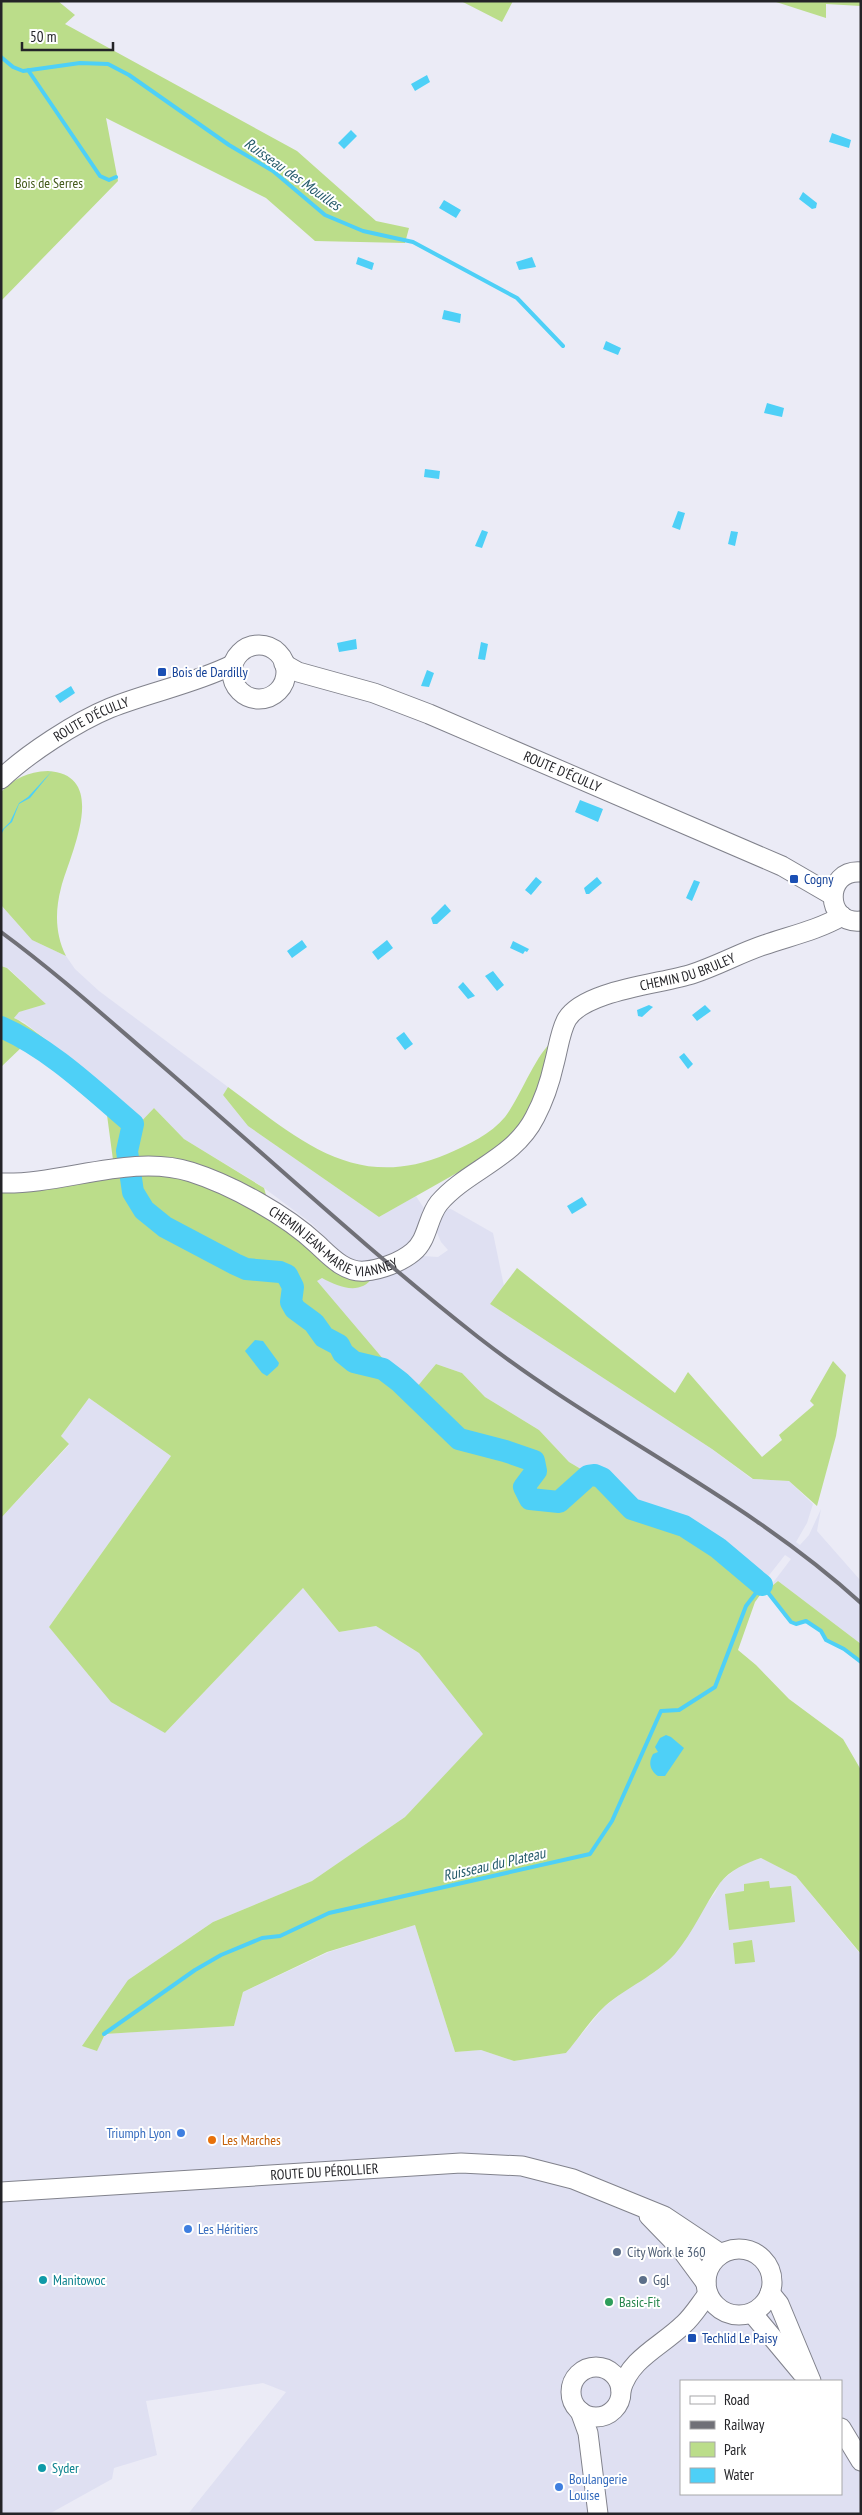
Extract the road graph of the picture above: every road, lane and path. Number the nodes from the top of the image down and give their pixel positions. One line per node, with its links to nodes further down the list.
1 (284, 664): 2 (main road); 4 (main road, ROUTE D'ÉCULLY); 6 (main road)
2 (232, 665): 3 (main road, ROUTE D'ÉCULLY); 5 (main road)
3 (192, 682): 5 (main road, ROUTE D'ÉCULLY); 7 (main road, ROUTE D'ÉCULLY)
4 (340, 685): 6 (main road, ROUTE D'ÉCULLY); 9 (main road, ROUTE D'ÉCULLY)
5 (239, 691): 6 (main road)
6 (278, 691)
7 (1, 779)
8 (861, 872): 9 (main road)
9 (837, 898): 10 (main road, ROUTE D'ÉCULLY); 11 (main road, CHEMIN DU BRULEY)
10 (861, 921)
11 (567, 1019): 12 (main road, CHEMIN JEAN-MARIE VIANNEY)
12 (1, 1183)
13 (1, 2192): 14 (main road, ROUTE DU PÉROLLIER)
14 (639, 2207): 15 (main road, ROUTE DU PÉROLLIER); 16 (main road, ROUTE DU PÉROLLIER)
15 (721, 2254): 16 (main road); 17 (main road)
16 (707, 2289): 18 (main road); 20 (main road)
17 (770, 2293): 19 (main road); 24 (main road)
18 (721, 2310): 19 (main road); 20 (main road)
19 (752, 2313): 23 (main road)
20 (684, 2325): 21 (main road)
21 (653, 2347): 22 (main road); 25 (main road)
22 (601, 2367): 25 (main road); 26 (main road)
23 (810, 2380)
24 (811, 2380)
25 (621, 2390): 27 (main road)
26 (580, 2411): 27 (main road); 29 (main road)
27 (604, 2415): 29 (main road)
28 (842, 2430): 30 (main road)
29 (592, 2460): 31 (main road)
30 (861, 2461)
31 (598, 2514)

